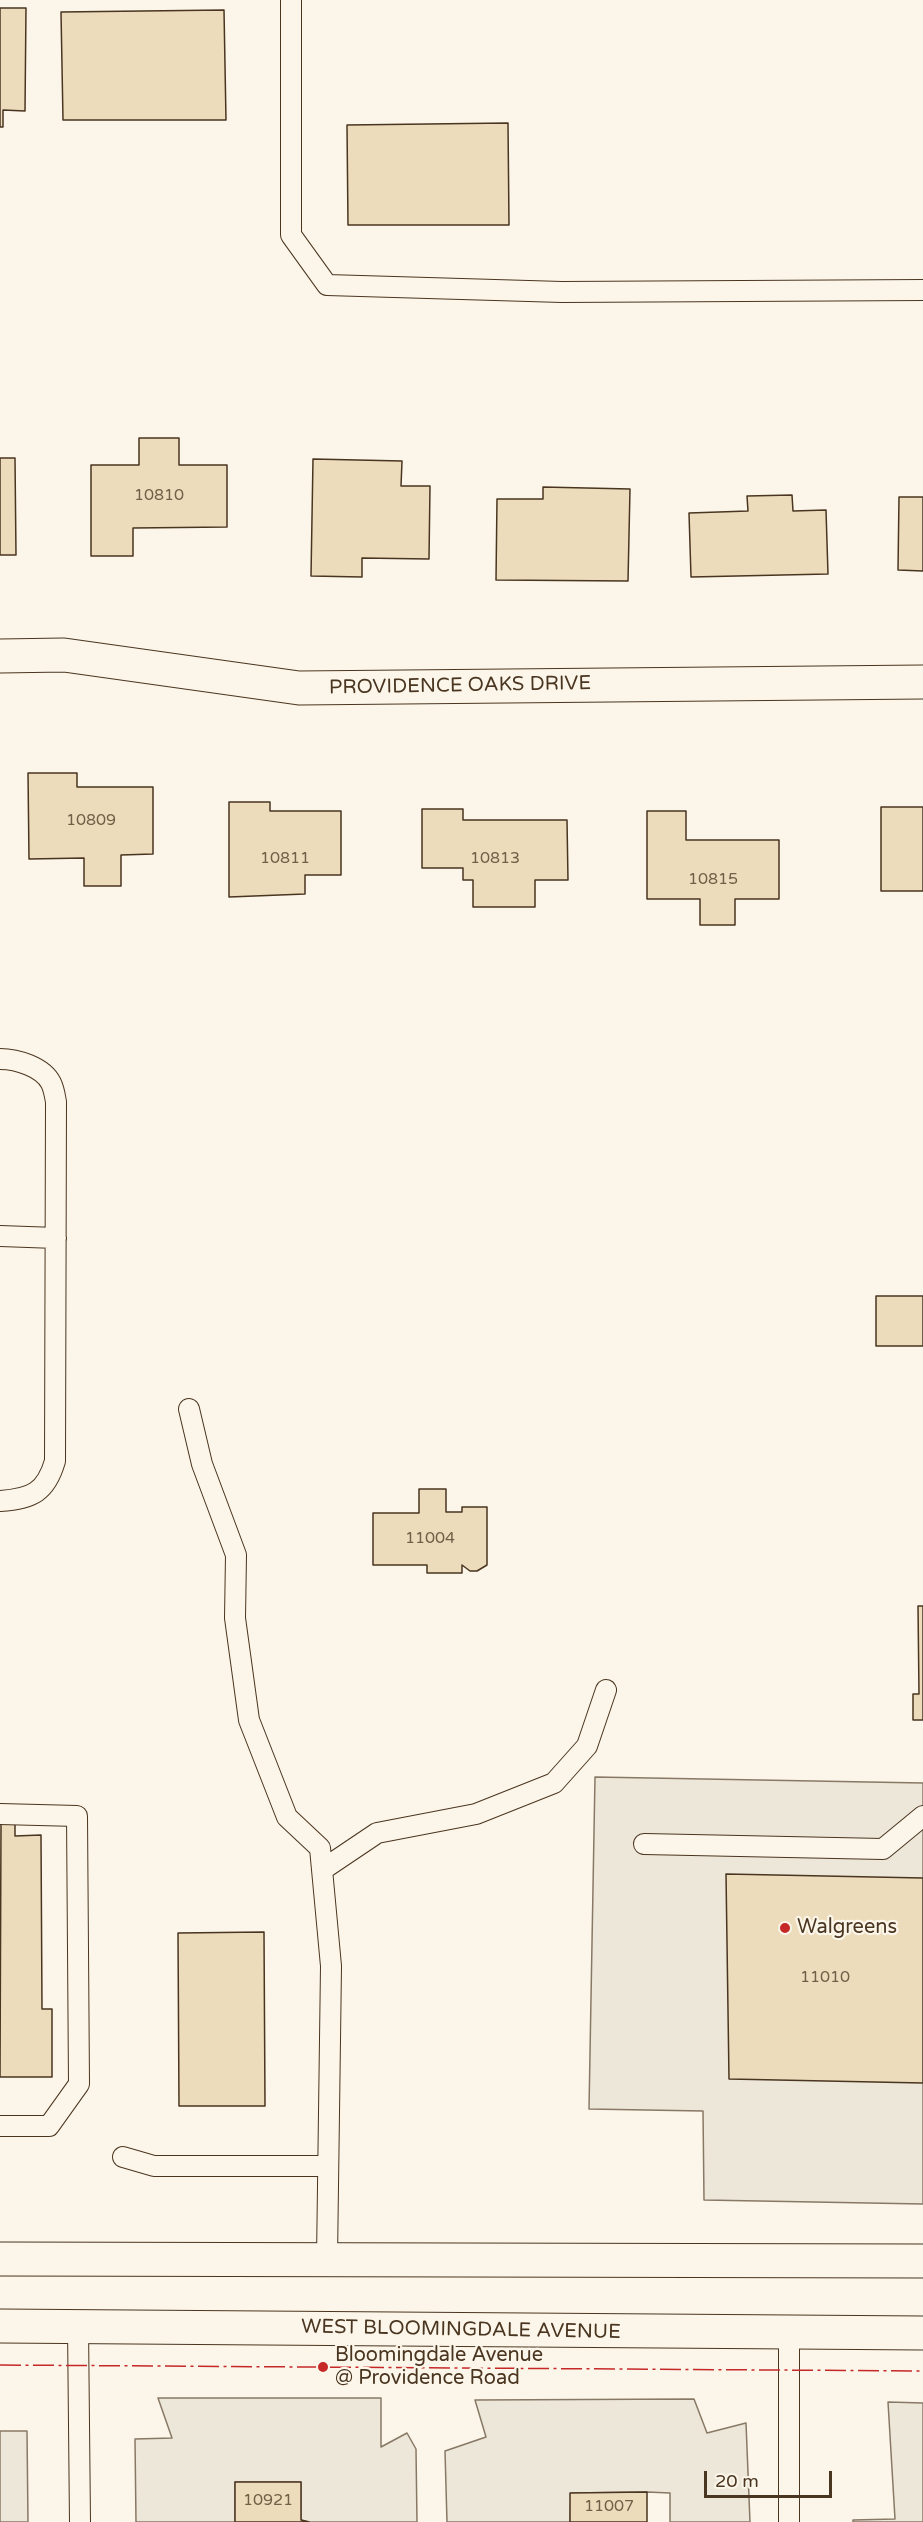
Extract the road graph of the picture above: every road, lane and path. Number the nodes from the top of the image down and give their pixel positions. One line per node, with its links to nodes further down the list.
1 (291, 0): 2 (lane)
2 (923, 290)
3 (0, 656): 4 (main road, PROVIDENCE OAKS DRIVE)
4 (923, 682)
5 (0, 1059): 7 (lane)
6 (0, 1236): 7 (lane)
7 (56, 1238): 9 (lane)
8 (189, 1409): 14 (lane)
9 (0, 1501)
10 (606, 1690): 14 (lane)
11 (0, 1814): 15 (lane)
12 (923, 1816): 13 (lane)
13 (644, 1844)
14 (322, 1870): 17 (lane)
15 (0, 2126)
16 (123, 2157): 17 (lane)
17 (328, 2166): 19 (lane)
18 (0, 2259): 19 (main road)
19 (327, 2259): 20 (main road)
20 (923, 2261)
21 (0, 2326): 22 (main road, WEST BLOOMINGDALE AVENUE)
22 (78, 2326): 23 (main road, WEST BLOOMINGDALE AVENUE); 25 (lane)
23 (789, 2333): 24 (main road, WEST BLOOMINGDALE AVENUE); 26 (lane)
24 (923, 2333)
25 (80, 2522)
26 (789, 2522)

